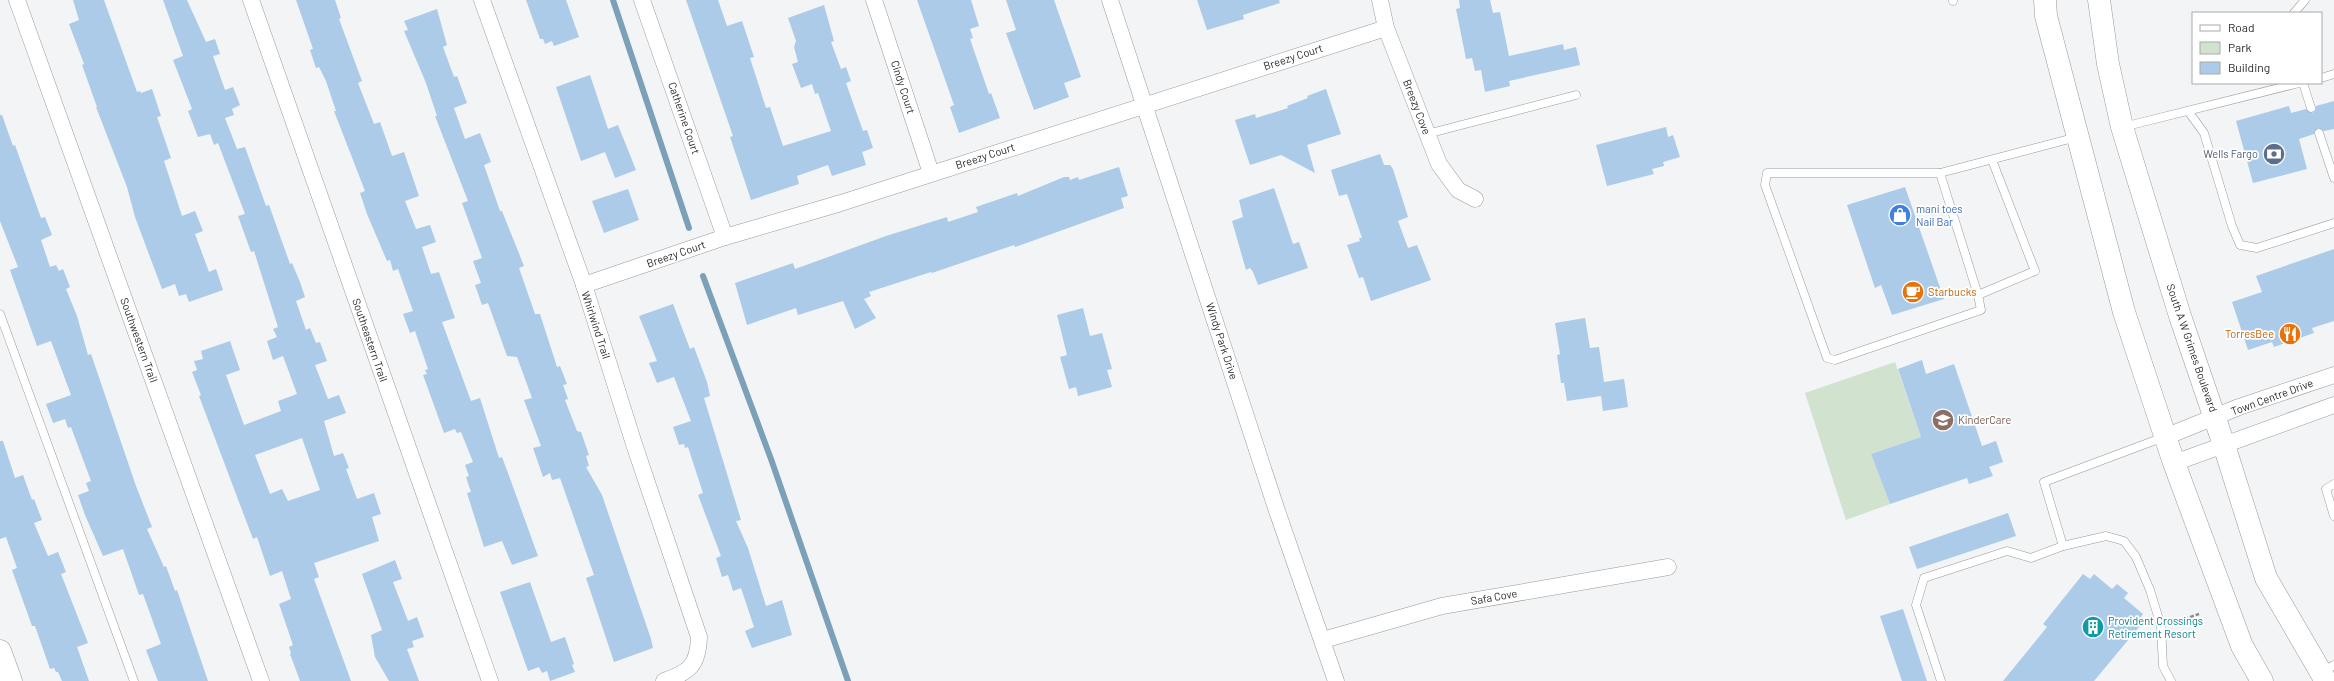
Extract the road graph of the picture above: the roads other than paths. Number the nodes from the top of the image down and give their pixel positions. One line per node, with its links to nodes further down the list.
1 (17, 0): 50 (street, Southwestern Trail)
2 (251, 0): 51 (street, Southeastern Trail)
3 (482, 0): 32 (street, Whirlwind Trail)
4 (642, 0): 31 (street, Catherine Court)
5 (874, 0): 26 (street, Cindy Court)
6 (1110, 0): 18 (street, Windy Park Drive)
7 (1380, 0): 12 (street, Breezy Cove)
8 (2044, 0): 24 (main road)
9 (2100, 0): 21 (main road, South A W Grimes Boulevard)
10 (2305, 0): 11 (lane)
11 (2295, 12)
12 (1386, 28): 18 (street, Breezy Court); 23 (street, Breezy Cove)
13 (2334, 74): 14 (lane)
14 (2322, 78)
15 (2295, 84): 20 (lane)
16 (2303, 84): 19 (lane)
17 (1576, 95): 23 (lane)
18 (1145, 103): 26 (street, Breezy Court); 45 (street, Windy Park Drive)
19 (2311, 108)
20 (2188, 111): 21 (lane); 30 (lane)
21 (2122, 127): 37 (main road, South A W Grimes Boulevard)
22 (2319, 133): 28 (lane)
23 (1427, 134): 29 (street, Breezy Cove)
24 (2078, 137): 25 (lane); 38 (main road)
25 (1992, 160): 27 (lane); 33 (lane)
26 (931, 173): 31 (street, Breezy Court)
27 (1940, 173): 33 (lane); 33 (lane)
28 (2334, 178)
29 (1475, 199)
30 (2334, 223)
31 (725, 237): 32 (street, Breezy Court)
32 (584, 285): 52 (street, Whirlwind Trail)
33 (1978, 295)
34 (0, 314): 49 (lane)
35 (2334, 375): 37 (street, Town Centre Drive)
36 (2334, 405): 39 (street)
37 (2216, 418): 38 (street, Town Centre Drive); 39 (main road, South A W Grimes Boulevard)
38 (2165, 437): 40 (main road); 43 (lane)
39 (2224, 445): 40 (street); 47 (main road, South A W Grimes Boulevard)
40 (2174, 463): 56 (main road)
41 (2334, 484): 42 (lane)
42 (2334, 516)
43 (2063, 546): 54 (lane); 55 (lane)
44 (1668, 567): 45 (street, Safa Cove)
45 (1323, 640): 53 (street, Windy Park Drive)
46 (0, 651): 48 (main road)
47 (2327, 673)
48 (11, 681)
49 (134, 681)
50 (261, 681)
51 (490, 681)
52 (664, 681)
53 (1336, 681)
54 (1941, 681)
55 (2171, 681)
56 (2262, 681)

